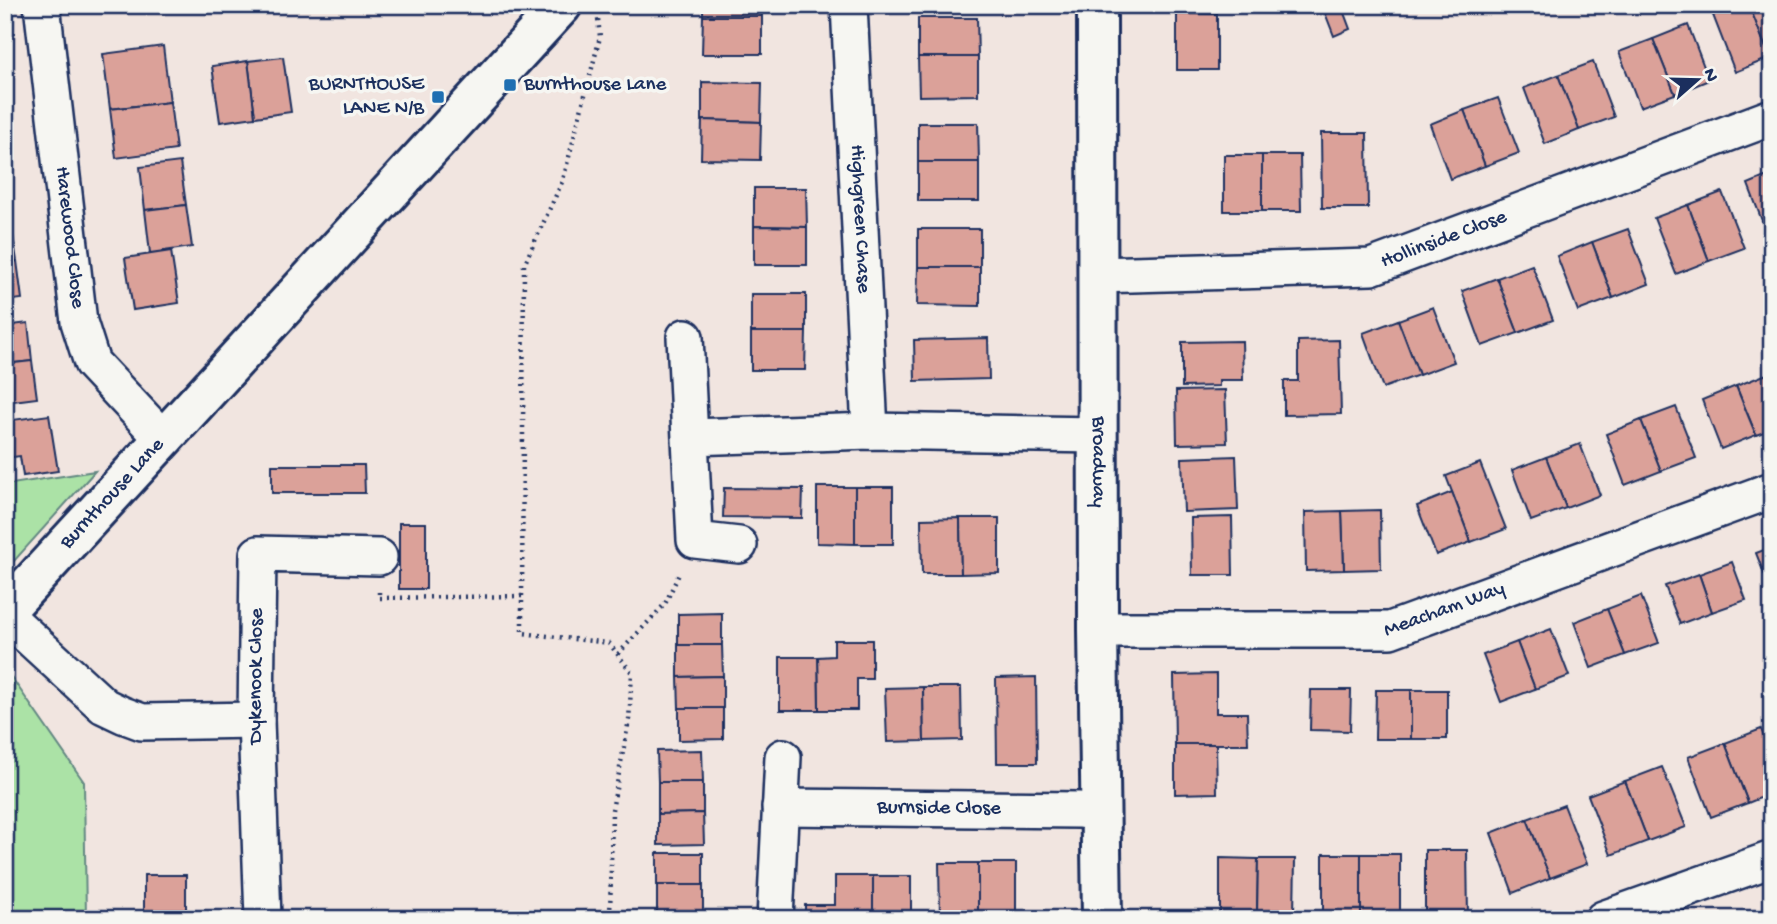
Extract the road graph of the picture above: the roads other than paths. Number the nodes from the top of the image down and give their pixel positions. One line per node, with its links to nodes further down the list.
1 (42, 5): 10 (street, Harewood Close)
2 (849, 5): 8 (street, Highgreen Chase)
3 (1097, 5): 6 (street, Broadway)
4 (579, 7): 10 (street, Burnthouse Lane)
5 (1772, 117): 6 (street, Hollinside Close)
6 (1097, 275): 9 (street, Broadway)
7 (685, 337): 11 (street)
8 (870, 431): 9 (street); 11 (street)
9 (1098, 435): 16 (street, Broadway)
10 (166, 438): 15 (street, Burnthouse Lane)
11 (691, 438): 13 (street)
12 (1772, 490): 16 (street, Meacham Way)
13 (739, 545)
14 (379, 557): 17 (street, Dykenook Close)
15 (5, 611): 17 (street)
16 (1098, 630): 20 (street, Broadway)
17 (256, 720): 22 (street, Dykenook Close)
18 (783, 757): 19 (street)
19 (780, 807): 20 (street, Burnside Close); 23 (street)
20 (1100, 813): 24 (street, Broadway)
21 (1772, 859): 25 (street)
22 (263, 919)
23 (775, 919)
24 (1102, 919)
25 (1604, 919)

